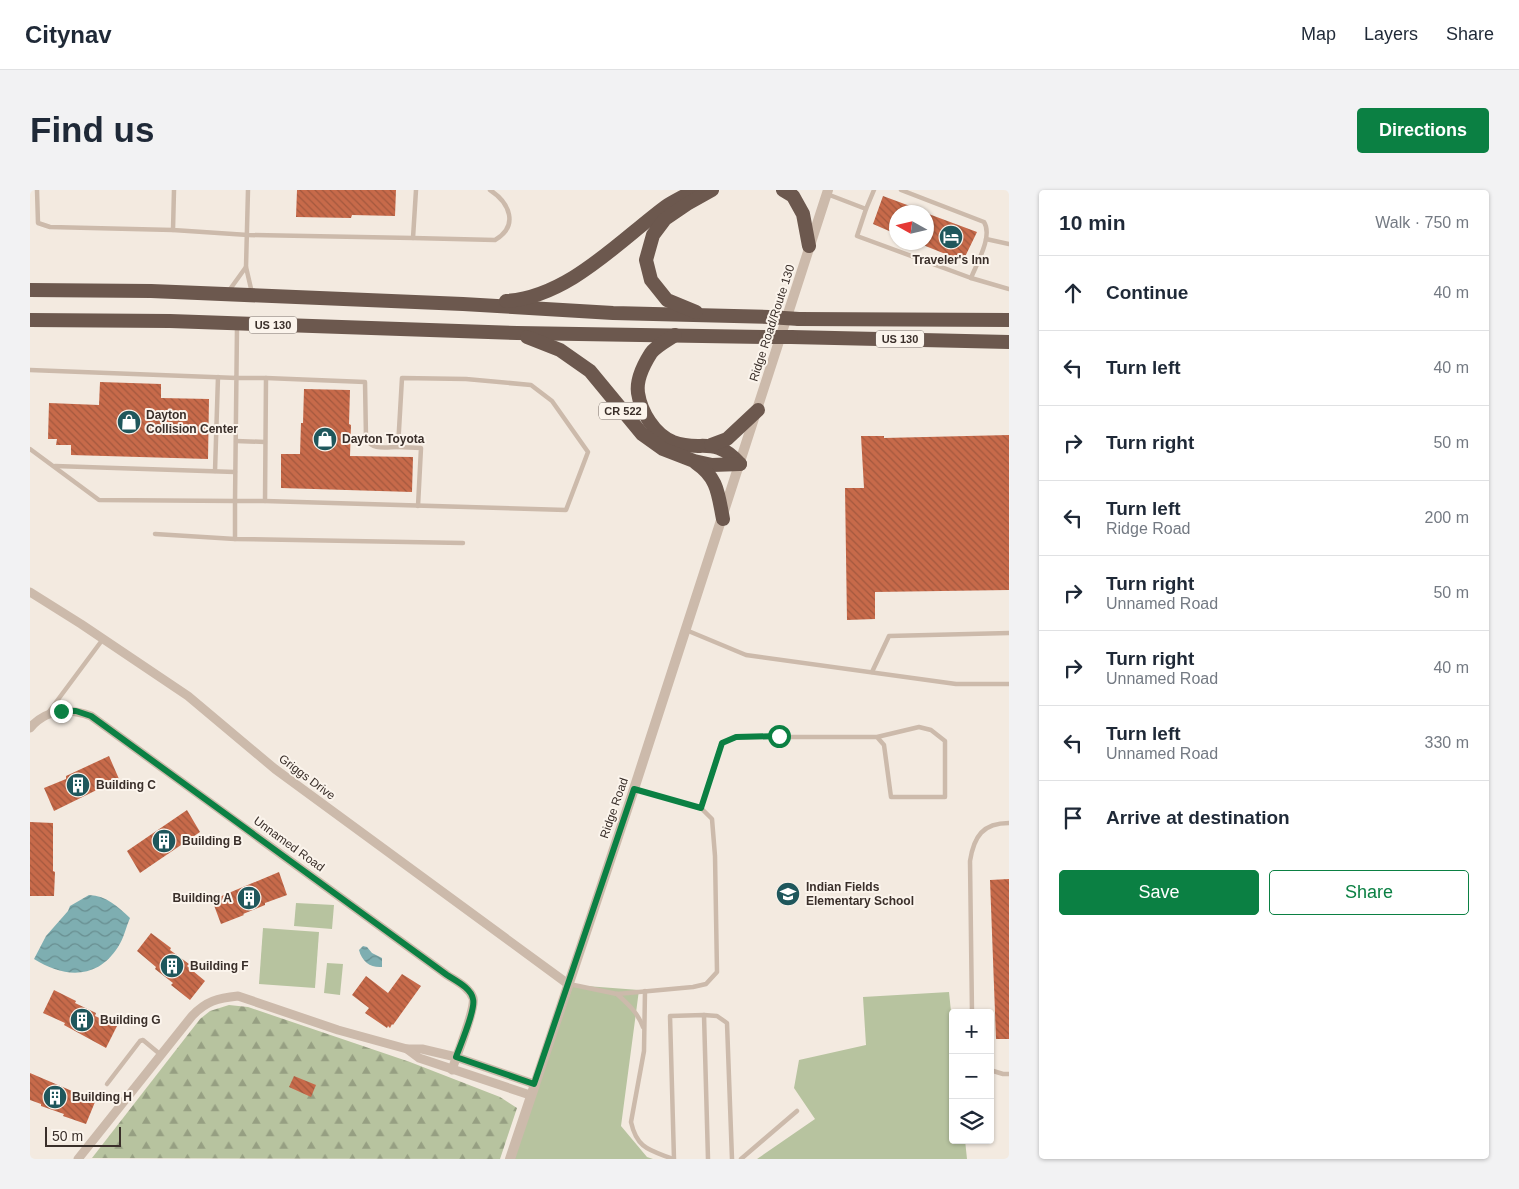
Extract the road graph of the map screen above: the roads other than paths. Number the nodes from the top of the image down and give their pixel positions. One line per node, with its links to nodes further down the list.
1 (37, 190): 13 (lane)
2 (174, 190): 13 (lane)
3 (248, 190): 14 (lane)
4 (416, 190): 15 (lane)
5 (490, 190): 15 (lane)
6 (695, 190): 25 (highway)
7 (712, 190): 26 (highway)
8 (783, 190): 18 (highway)
9 (874, 190): 12 (lane)
10 (901, 190): 16 (lane)
11 (828, 192): 12 (lane); 18 (street, Ridge Road/Route 130)
12 (866, 209): 20 (lane)
13 (173, 230): 14 (lane)
14 (248, 235): 15 (lane); 19 (lane)
15 (414, 238)
16 (986, 239): 17 (lane); 20 (lane)
17 (1009, 244)
18 (809, 246): 37 (street, Ridge Road/Route 130)
19 (246, 267): 23 (lane); 24 (lane)
20 (971, 278): 21 (lane)
21 (1009, 289)
22 (30, 290): 23 (highway, US 130)
23 (227, 294): 24 (highway, US 130)
24 (252, 295): 25 (highway, US 130)
25 (464, 304): 26 (highway, US 130)
26 (704, 315): 28 (highway, US 130, bridge)
27 (30, 320): 29 (highway, US 130)
28 (1009, 320)
29 (237, 324): 30 (highway, US 130); 35 (lane)
30 (517, 333): 31 (highway, US 130); 43 (highway, CR 522)
31 (676, 335): 32 (highway, US 130, bridge); 40 (highway)
32 (1009, 342)
33 (30, 370): 34 (lane)
34 (218, 377): 35 (lane); 46 (lane)
35 (237, 378): 36 (lane); 38 (lane)
36 (266, 378): 39 (lane); 41 (lane)
37 (758, 410): 40 (highway); 44 (street, Ridge Road/Route 130)
38 (236, 441): 39 (lane); 47 (lane)
39 (265, 442): 49 (lane)
40 (711, 446): 44 (highway)
41 (398, 447): 50 (lane); 50 (lane)
42 (30, 449): 45 (lane)
43 (694, 460): 44 (highway, CR 522); 51 (highway)
44 (740, 464): 51 (street, Ridge Road)
45 (53, 466): 46 (lane); 48 (lane)
46 (215, 471): 47 (lane)
47 (236, 472): 48 (lane)
48 (235, 501): 49 (lane); 53 (lane)
49 (264, 501): 50 (lane)
50 (418, 506)
51 (723, 519): 56 (street, Ridge Road)
52 (155, 534): 53 (lane)
53 (235, 539): 54 (lane)
54 (463, 543)
55 (30, 592): 58 (street, Griggs Drive)
56 (686, 630): 59 (lane); 64 (street, Ridge Road)
57 (1009, 633): 59 (lane)
58 (103, 638): 61 (lane); 67 (street, Griggs Drive)
59 (872, 672): 60 (lane)
60 (1009, 684)
61 (45, 716): 62 (street, Unnamed Road); 75 (street, Unnamed Road)
62 (30, 728)
63 (877, 737): 63 (lane); 65 (lane)
64 (634, 789): 65 (lane); 67 (street, Ridge Road)
65 (701, 808): 68 (lane)
66 (1009, 823): 70 (lane)
67 (568, 984): 69 (lane); 80 (street, Ridge Road)
68 (645, 991): 69 (lane); 72 (lane)
69 (617, 994): 72 (lane)
70 (972, 1009)
71 (704, 1015): 85 (lane); 86 (lane); 87 (lane)
72 (644, 1031): 85 (lane)
73 (407, 1049): 74 (street); 75 (street); 76 (street)
74 (162, 1055): 79 (lane); 83 (street)
75 (456, 1057): 76 (street, Unnamed Road); 80 (street)
76 (452, 1070): 81 (street)
77 (994, 1071): 78 (lane)
78 (1009, 1074)
79 (107, 1084)
80 (534, 1084): 81 (street, Ridge Road)
81 (530, 1095): 84 (street, Ridge Road)
82 (797, 1111): 88 (lane)
83 (78, 1159)
84 (510, 1159)
85 (674, 1159)
86 (708, 1159)
87 (732, 1159)
88 (741, 1159)

